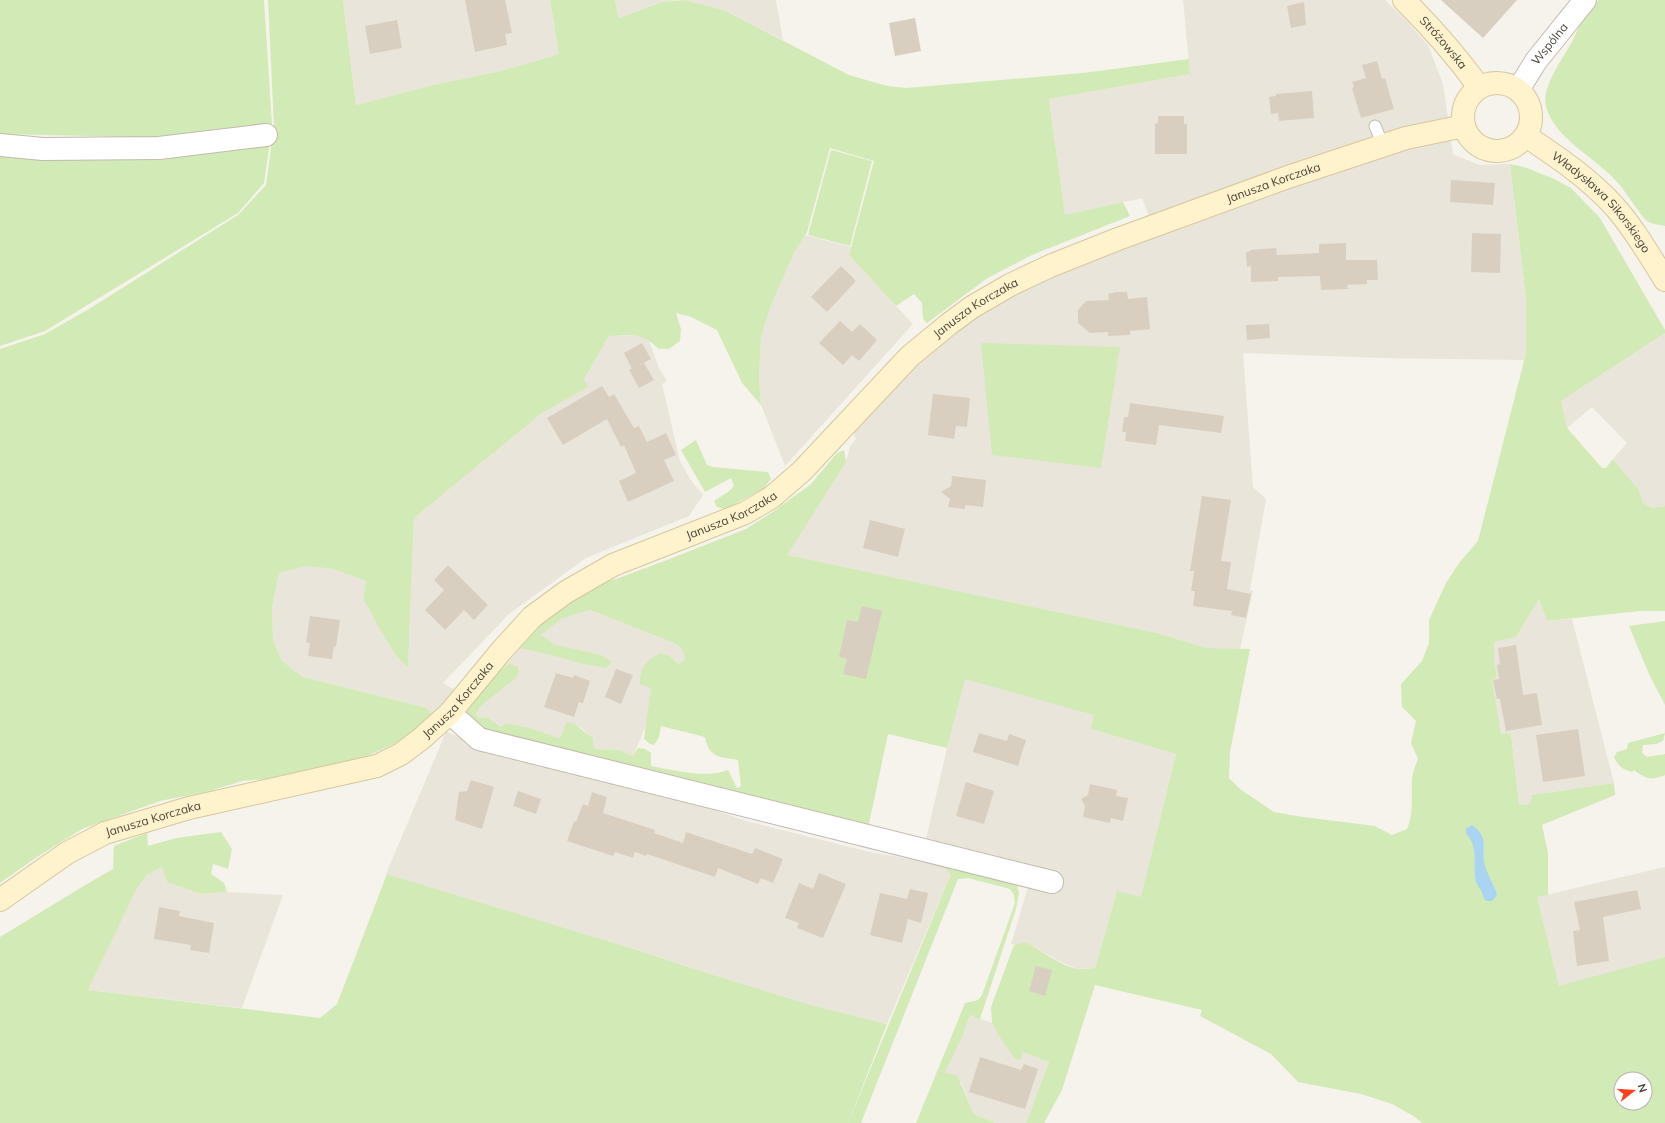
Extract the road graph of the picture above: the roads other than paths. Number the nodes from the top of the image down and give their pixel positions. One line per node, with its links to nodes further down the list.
1 (1404, 0): 3 (street, Stróżowska)
2 (1585, 0): 4 (street, Wspólna)
3 (1479, 88): 4 (street); 5 (street)
4 (1518, 90): 7 (street)
5 (1464, 126): 7 (street); 10 (street, Janusza Korczaka)
6 (266, 135): 8 (street)
7 (1526, 136): 9 (street, Władysława Sikorskiego)
8 (0, 145)
9 (1665, 280)
10 (450, 713): 11 (street); 12 (street, Janusza Korczaka)
11 (1052, 882)
12 (0, 900)

